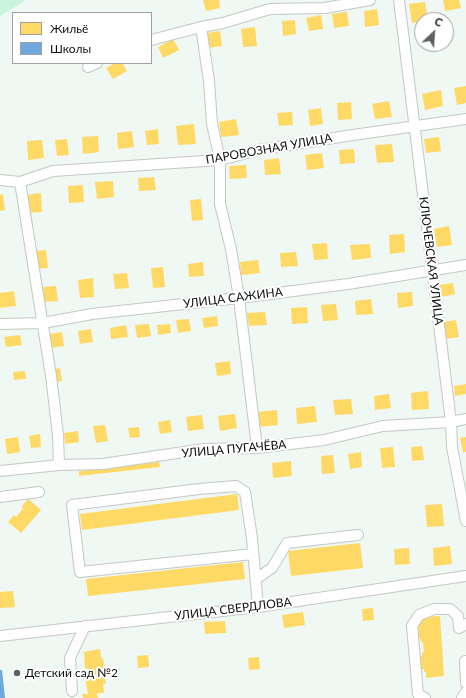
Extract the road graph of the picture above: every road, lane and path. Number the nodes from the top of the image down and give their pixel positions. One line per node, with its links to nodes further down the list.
1 (370, 0): 3 (street)
2 (399, 0): 6 (street, КЛЮЧЕВСКАЯ УЛИЦА)
3 (201, 27): 4 (street); 7 (street)
4 (152, 40)
5 (466, 119): 6 (street, ПАРОВОЗНАЯ УЛИЦА)
6 (414, 126): 7 (street, ПАРОВОЗНАЯ УЛИЦА); 11 (street, КЛЮЧЕВСКАЯ УЛИЦА)
7 (220, 160): 9 (street, ПАРОВОЗНАЯ УЛИЦА); 12 (street)
8 (0, 180): 9 (street, ПАРОВОЗНАЯ УЛИЦА)
9 (20, 182): 13 (street)
10 (466, 265): 11 (street, УЛИЦА САЖИНА)
11 (433, 269): 12 (street, УЛИЦА САЖИНА); 16 (street, КЛЮЧЕВСКАЯ УЛИЦА)
12 (239, 298): 13 (street, УЛИЦА САЖИНА); 17 (street)
13 (43, 323): 14 (street, УЛИЦА САЖИНА); 18 (street)
14 (0, 324)
15 (466, 419): 16 (street, УЛИЦА ПУГАЧЁВА)
16 (451, 422): 17 (street, УЛИЦА ПУГАЧЁВА); 22 (street, КЛЮЧЕВСКАЯ УЛИЦА)
17 (256, 448): 18 (street, УЛИЦА ПУГАЧЁВА)
18 (59, 465): 19 (street, УЛИЦА ПУГАЧЁВА)
19 (0, 471)
20 (38, 492): 21 (street)
21 (0, 497)
22 (466, 521)
23 (358, 535): 26 (street)
24 (253, 554): 24 (street); 26 (street)
25 (466, 576): 27 (street, УЛИЦА СВЕРДЛОВА)
26 (256, 579): 27 (street)
27 (258, 607): 29 (street, УЛИЦА СВЕРДЛОВА)
28 (466, 624): 35 (street)
29 (85, 626): 30 (street, УЛИЦА СВЕРДЛОВА); 33 (street)
30 (0, 636)
31 (466, 661): 32 (street)
32 (466, 683)
33 (72, 691)
34 (466, 692): 36 (street)
35 (425, 698)
36 (462, 698)

